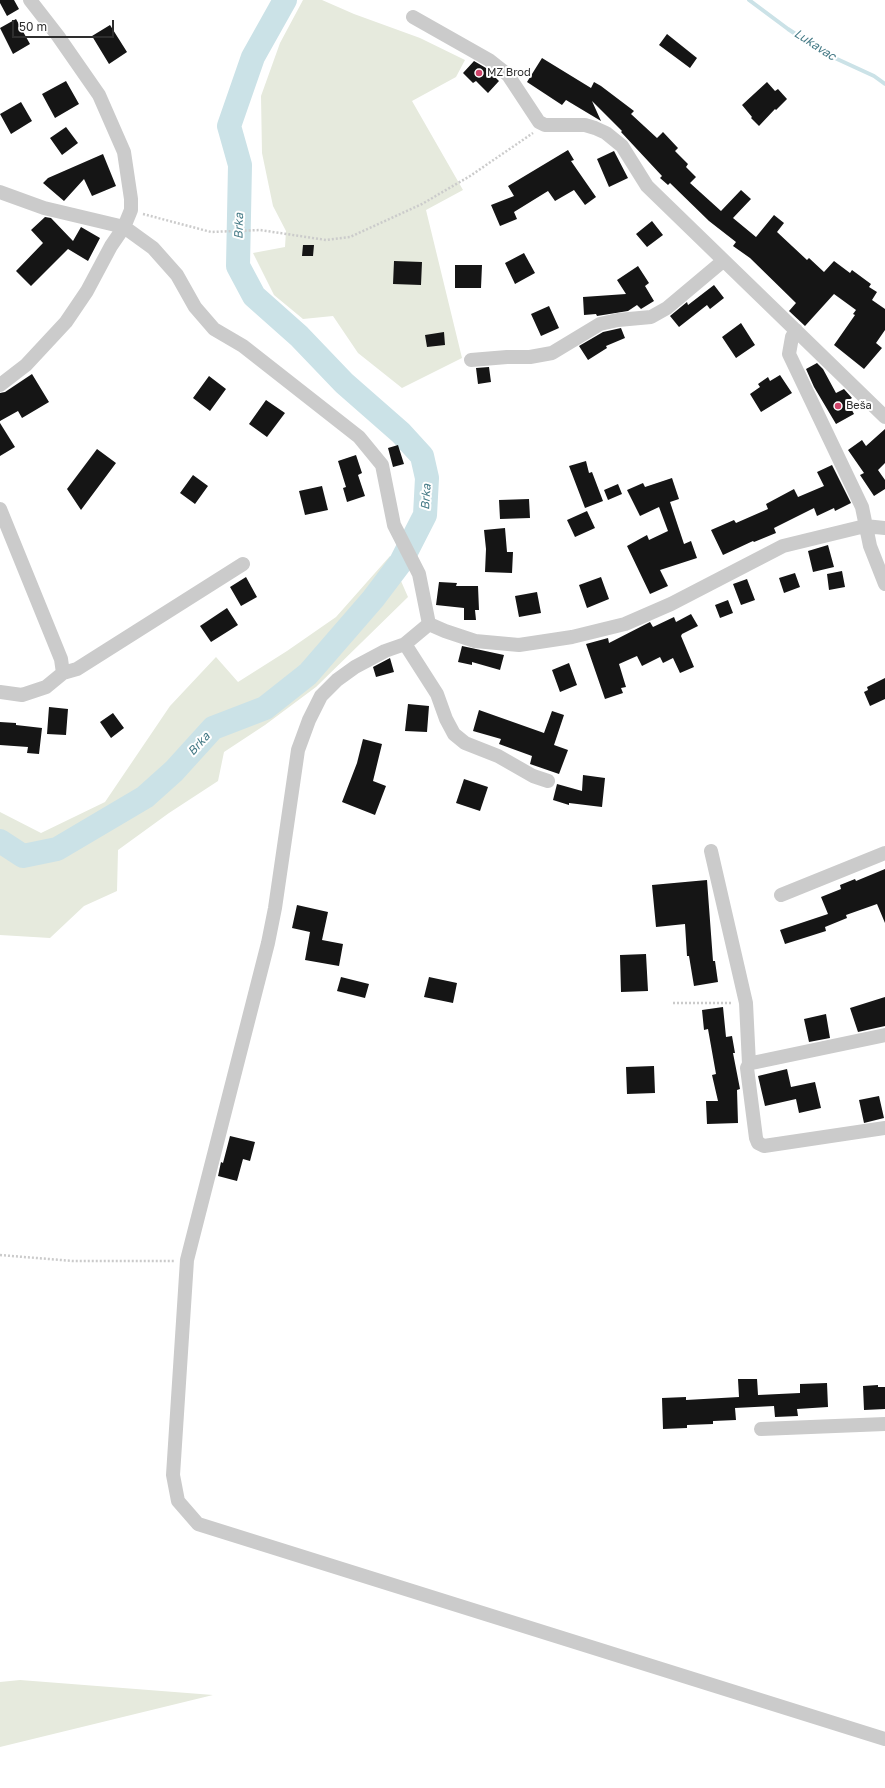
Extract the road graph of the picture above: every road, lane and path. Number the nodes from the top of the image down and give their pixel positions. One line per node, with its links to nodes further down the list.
1 (30, 0): 5 (street)
2 (413, 17): 3 (street)
3 (545, 125): 5 (path); 7 (street)
4 (0, 192): 6 (street)
5 (130, 210): 6 (street)
6 (124, 227): 10 (street); 17 (street)
7 (723, 261): 8 (street); 9 (street)
8 (796, 330): 11 (street); 13 (street)
9 (471, 360)
10 (0, 385)
11 (885, 417)
12 (0, 509): 19 (street)
13 (865, 526): 14 (street); 16 (street); 17 (street)
14 (885, 528)
15 (243, 564): 19 (street)
16 (885, 584)
17 (429, 624): 18 (street)
18 (405, 644): 21 (street); 31 (street)
19 (63, 673): 20 (street)
20 (0, 692)
21 (548, 781)
22 (712, 851): 26 (street)
23 (885, 854): 24 (street)
24 (782, 895)
25 (673, 1003): 26 (path)
26 (746, 1003): 28 (street)
27 (885, 1035): 28 (street)
28 (749, 1064): 29 (street)
29 (885, 1128)
30 (0, 1255): 31 (path)
31 (187, 1260): 34 (street)
32 (885, 1424): 33 (street)
33 (761, 1429)
34 (885, 1738)

